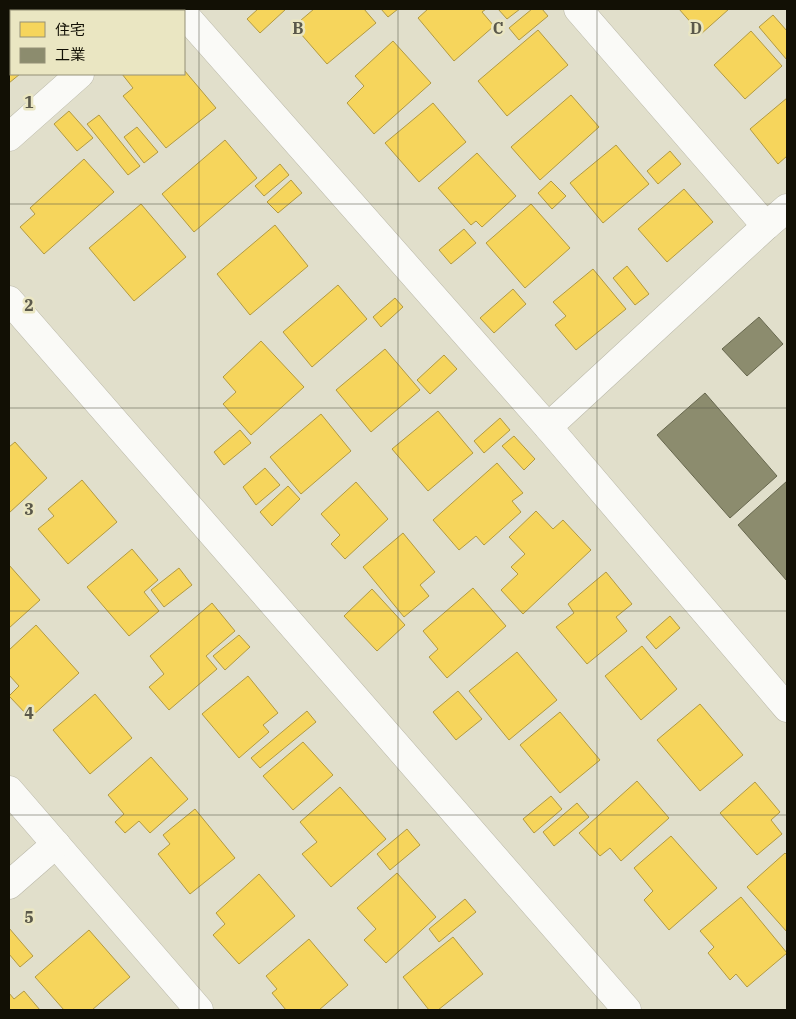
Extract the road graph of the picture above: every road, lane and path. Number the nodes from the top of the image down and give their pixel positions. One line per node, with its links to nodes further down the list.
1 (578, 9): 6 (street)
2 (185, 15): 8 (street)
3 (79, 75): 4 (street)
4 (9, 136)
5 (787, 208): 6 (street)
6 (766, 226): 8 (street)
7 (9, 300): 14 (street)
8 (548, 428): 9 (street)
9 (787, 708)
10 (9, 790): 11 (street)
11 (56, 844): 12 (street); 13 (street)
12 (9, 885)
13 (199, 1010)
14 (627, 1010)

